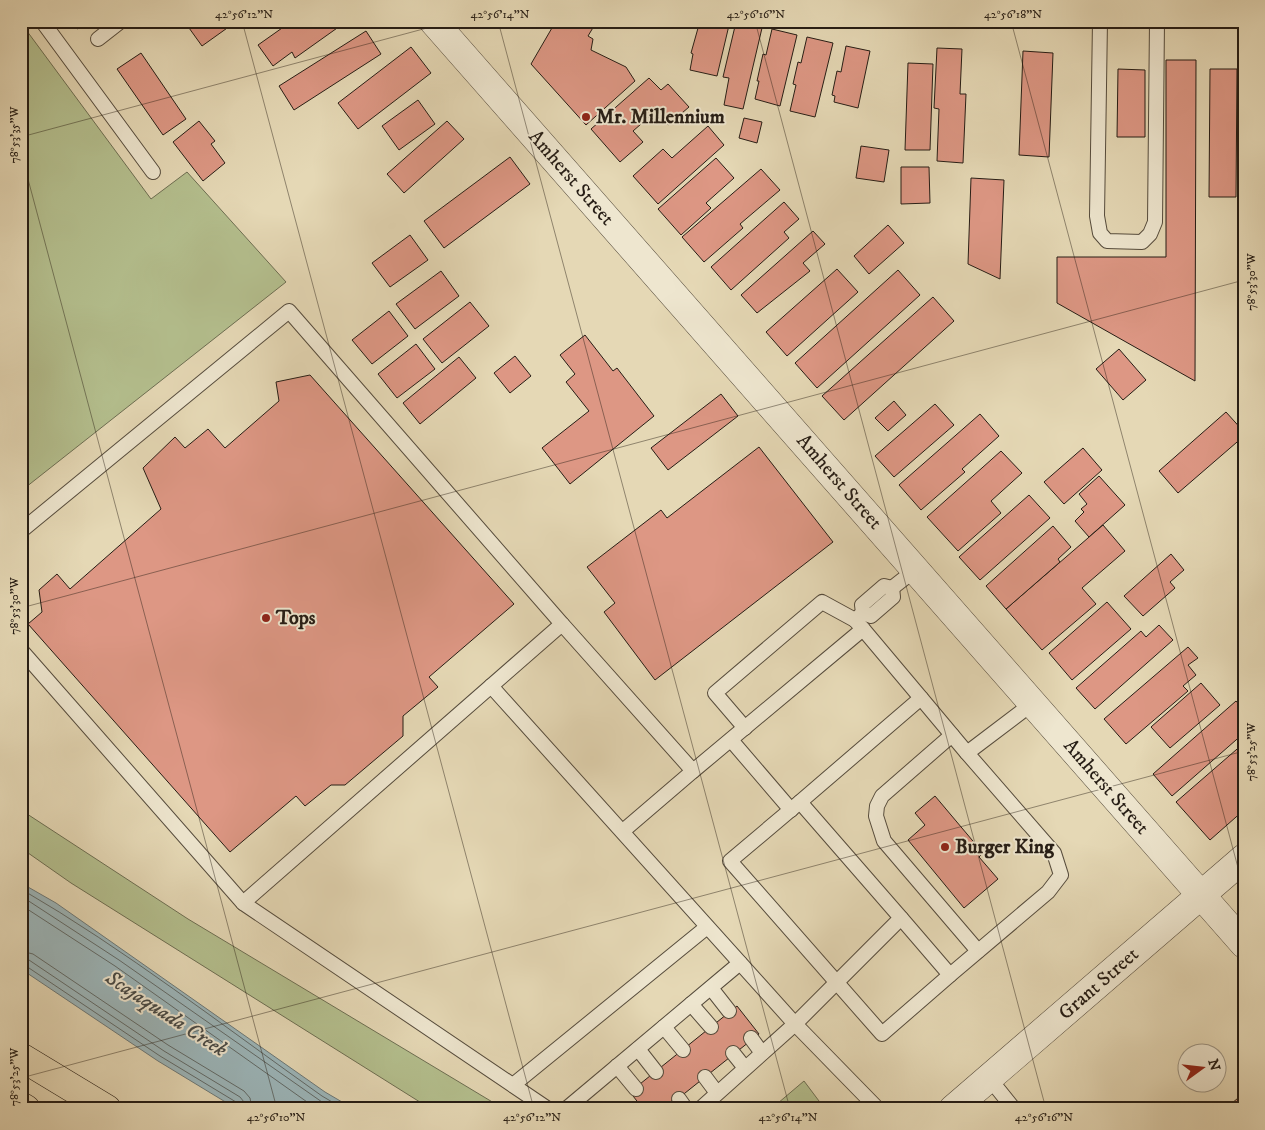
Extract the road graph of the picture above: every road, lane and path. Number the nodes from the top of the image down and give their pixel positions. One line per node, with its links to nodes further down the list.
1 (42, 21): 7 (lane)
2 (122, 21): 6 (lane)
3 (433, 21): 9 (street, Amherst Street)
4 (1100, 21): 5 (lane)
5 (1157, 21)
6 (98, 39)
7 (153, 172)
8 (21, 531): 11 (lane)
9 (916, 570): 10 (lane); 15 (street, Amherst Street)
10 (860, 621): 14 (lane); 16 (lane); 16 (lane)
11 (562, 624): 13 (lane); 20 (lane)
12 (21, 650): 25 (lane)
13 (491, 686): 22 (lane); 25 (lane)
14 (921, 698): 17 (lane); 21 (lane)
15 (1033, 703): 19 (lane); 24 (street, Amherst Street)
16 (745, 728): 18 (lane)
17 (952, 735): 19 (lane); 29 (lane)
18 (730, 740): 20 (lane); 21 (lane)
19 (967, 752): 29 (lane)
20 (693, 771): 22 (lane)
21 (796, 806): 26 (lane); 32 (lane)
22 (622, 831): 27 (lane)
23 (1244, 858): 24 (street, Grant Street)
24 (1201, 895): 28 (street, Amherst Street); 49 (street, Grant Street)
25 (243, 903): 50 (lane)
26 (901, 918): 31 (lane); 32 (lane)
27 (707, 927): 30 (lane); 50 (lane)
28 (1244, 944)
29 (978, 951): 31 (lane)
30 (740, 963): 33 (lane); 36 (lane)
31 (950, 975): 32 (lane)
32 (836, 983): 36 (lane)
33 (711, 988): 34 (lane); 35 (lane)
34 (691, 1004): 37 (lane); 38 (lane)
35 (729, 1011)
36 (795, 1024): 43 (lane); 59 (lane)
37 (664, 1027): 40 (lane); 41 (lane)
38 (711, 1027)
39 (751, 1038): 43 (lane)
40 (638, 1049): 45 (lane); 47 (lane)
41 (683, 1050)
42 (733, 1053): 46 (lane)
43 (762, 1053): 46 (lane)
44 (21, 1057): 55 (highway)
45 (617, 1066): 51 (lane); 57 (lane)
46 (745, 1068): 52 (lane)
47 (656, 1072)
48 (705, 1077): 52 (lane)
49 (989, 1078): 60 (street, Grant Street); 61 (lane)
50 (513, 1085): 56 (lane)
51 (636, 1089)
52 (717, 1093): 58 (lane)
53 (21, 1106): 54 (highway)
54 (26, 1109)
55 (108, 1109)
56 (548, 1109)
57 (566, 1109)
58 (700, 1109)
59 (878, 1109)
60 (953, 1109)
61 (1014, 1109)

